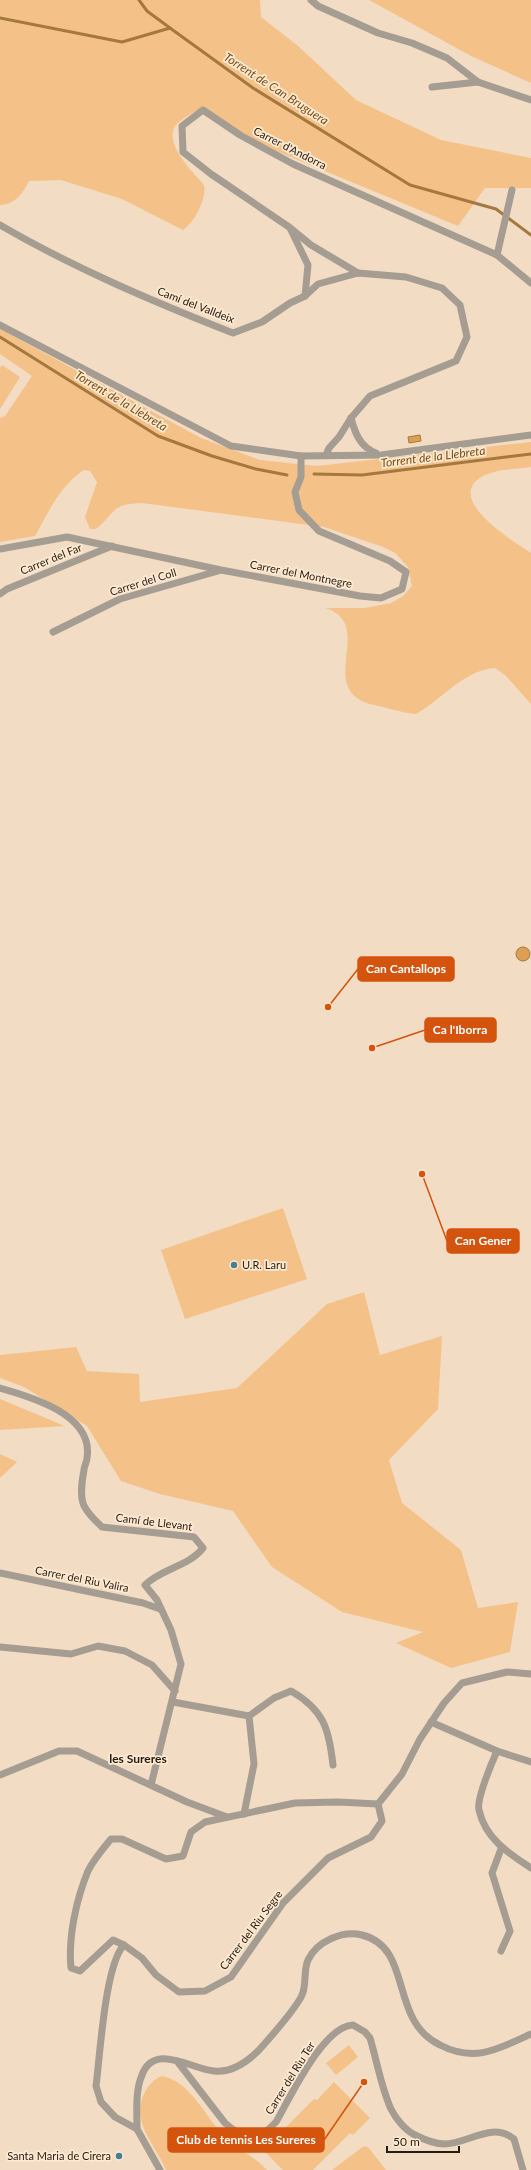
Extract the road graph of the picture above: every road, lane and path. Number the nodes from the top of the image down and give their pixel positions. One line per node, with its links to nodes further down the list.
1 (311, 0): 2 (street)
2 (478, 82): 3 (street); 4 (street)
3 (432, 87)
4 (531, 100)
5 (512, 190): 8 (street)
6 (0, 225): 11 (street, Camí del Valldeix)
7 (289, 227): 8 (street, Carrer d'Andorra); 9 (street, Carrer d'Andorra); 11 (street, Carrer d'Andorra)
8 (497, 255): 10 (street, Carrer d'Andorra)
9 (358, 273): 11 (street, Camí del Valldeix); 13 (street, Camí del Valldeix)
10 (531, 283)
11 (305, 296)
12 (0, 325): 17 (street)
13 (351, 418): 15 (street); 16 (street, Camí del Valldeix)
14 (531, 435): 15 (street)
15 (381, 454): 16 (street)
16 (326, 455): 17 (street)
17 (301, 456): 20 (street, Carrer del Montnegre)
18 (112, 546): 19 (street, Carrer del Montnegre); 20 (street, Carrer del Montnegre); 21 (street, Carrer del Far)
19 (0, 549)
20 (220, 570): 22 (street, Carrer del Coll)
21 (0, 594)
22 (53, 632)
23 (0, 1388): 25 (street, Camí de Llevant)
24 (0, 1573): 25 (street, Carrer del Riu Valira)
25 (160, 1609): 28 (street)
26 (0, 1647): 28 (street)
27 (531, 1674): 31 (street)
28 (175, 1691): 29 (street)
29 (173, 1702): 30 (street); 36 (street)
30 (249, 1716): 34 (street); 38 (street)
31 (431, 1722): 32 (street); 37 (street)
32 (496, 1751): 33 (street); 40 (street)
33 (531, 1762)
34 (333, 1765)
35 (0, 1775): 36 (street)
36 (152, 1785): 39 (street)
37 (378, 1804): 38 (street); 42 (street, Carrer del Riu Segre)
38 (244, 1814): 39 (street)
39 (228, 1818): 42 (street)
40 (501, 1848): 41 (street); 43 (street)
41 (531, 1868)
42 (124, 1945): 46 (street)
43 (501, 1951)
44 (531, 2034): 45 (street)
45 (177, 2061): 46 (street); 48 (street, Carrer del Riu Ter)
46 (137, 2129): 47 (street)
47 (160, 2170)
48 (523, 2170)

